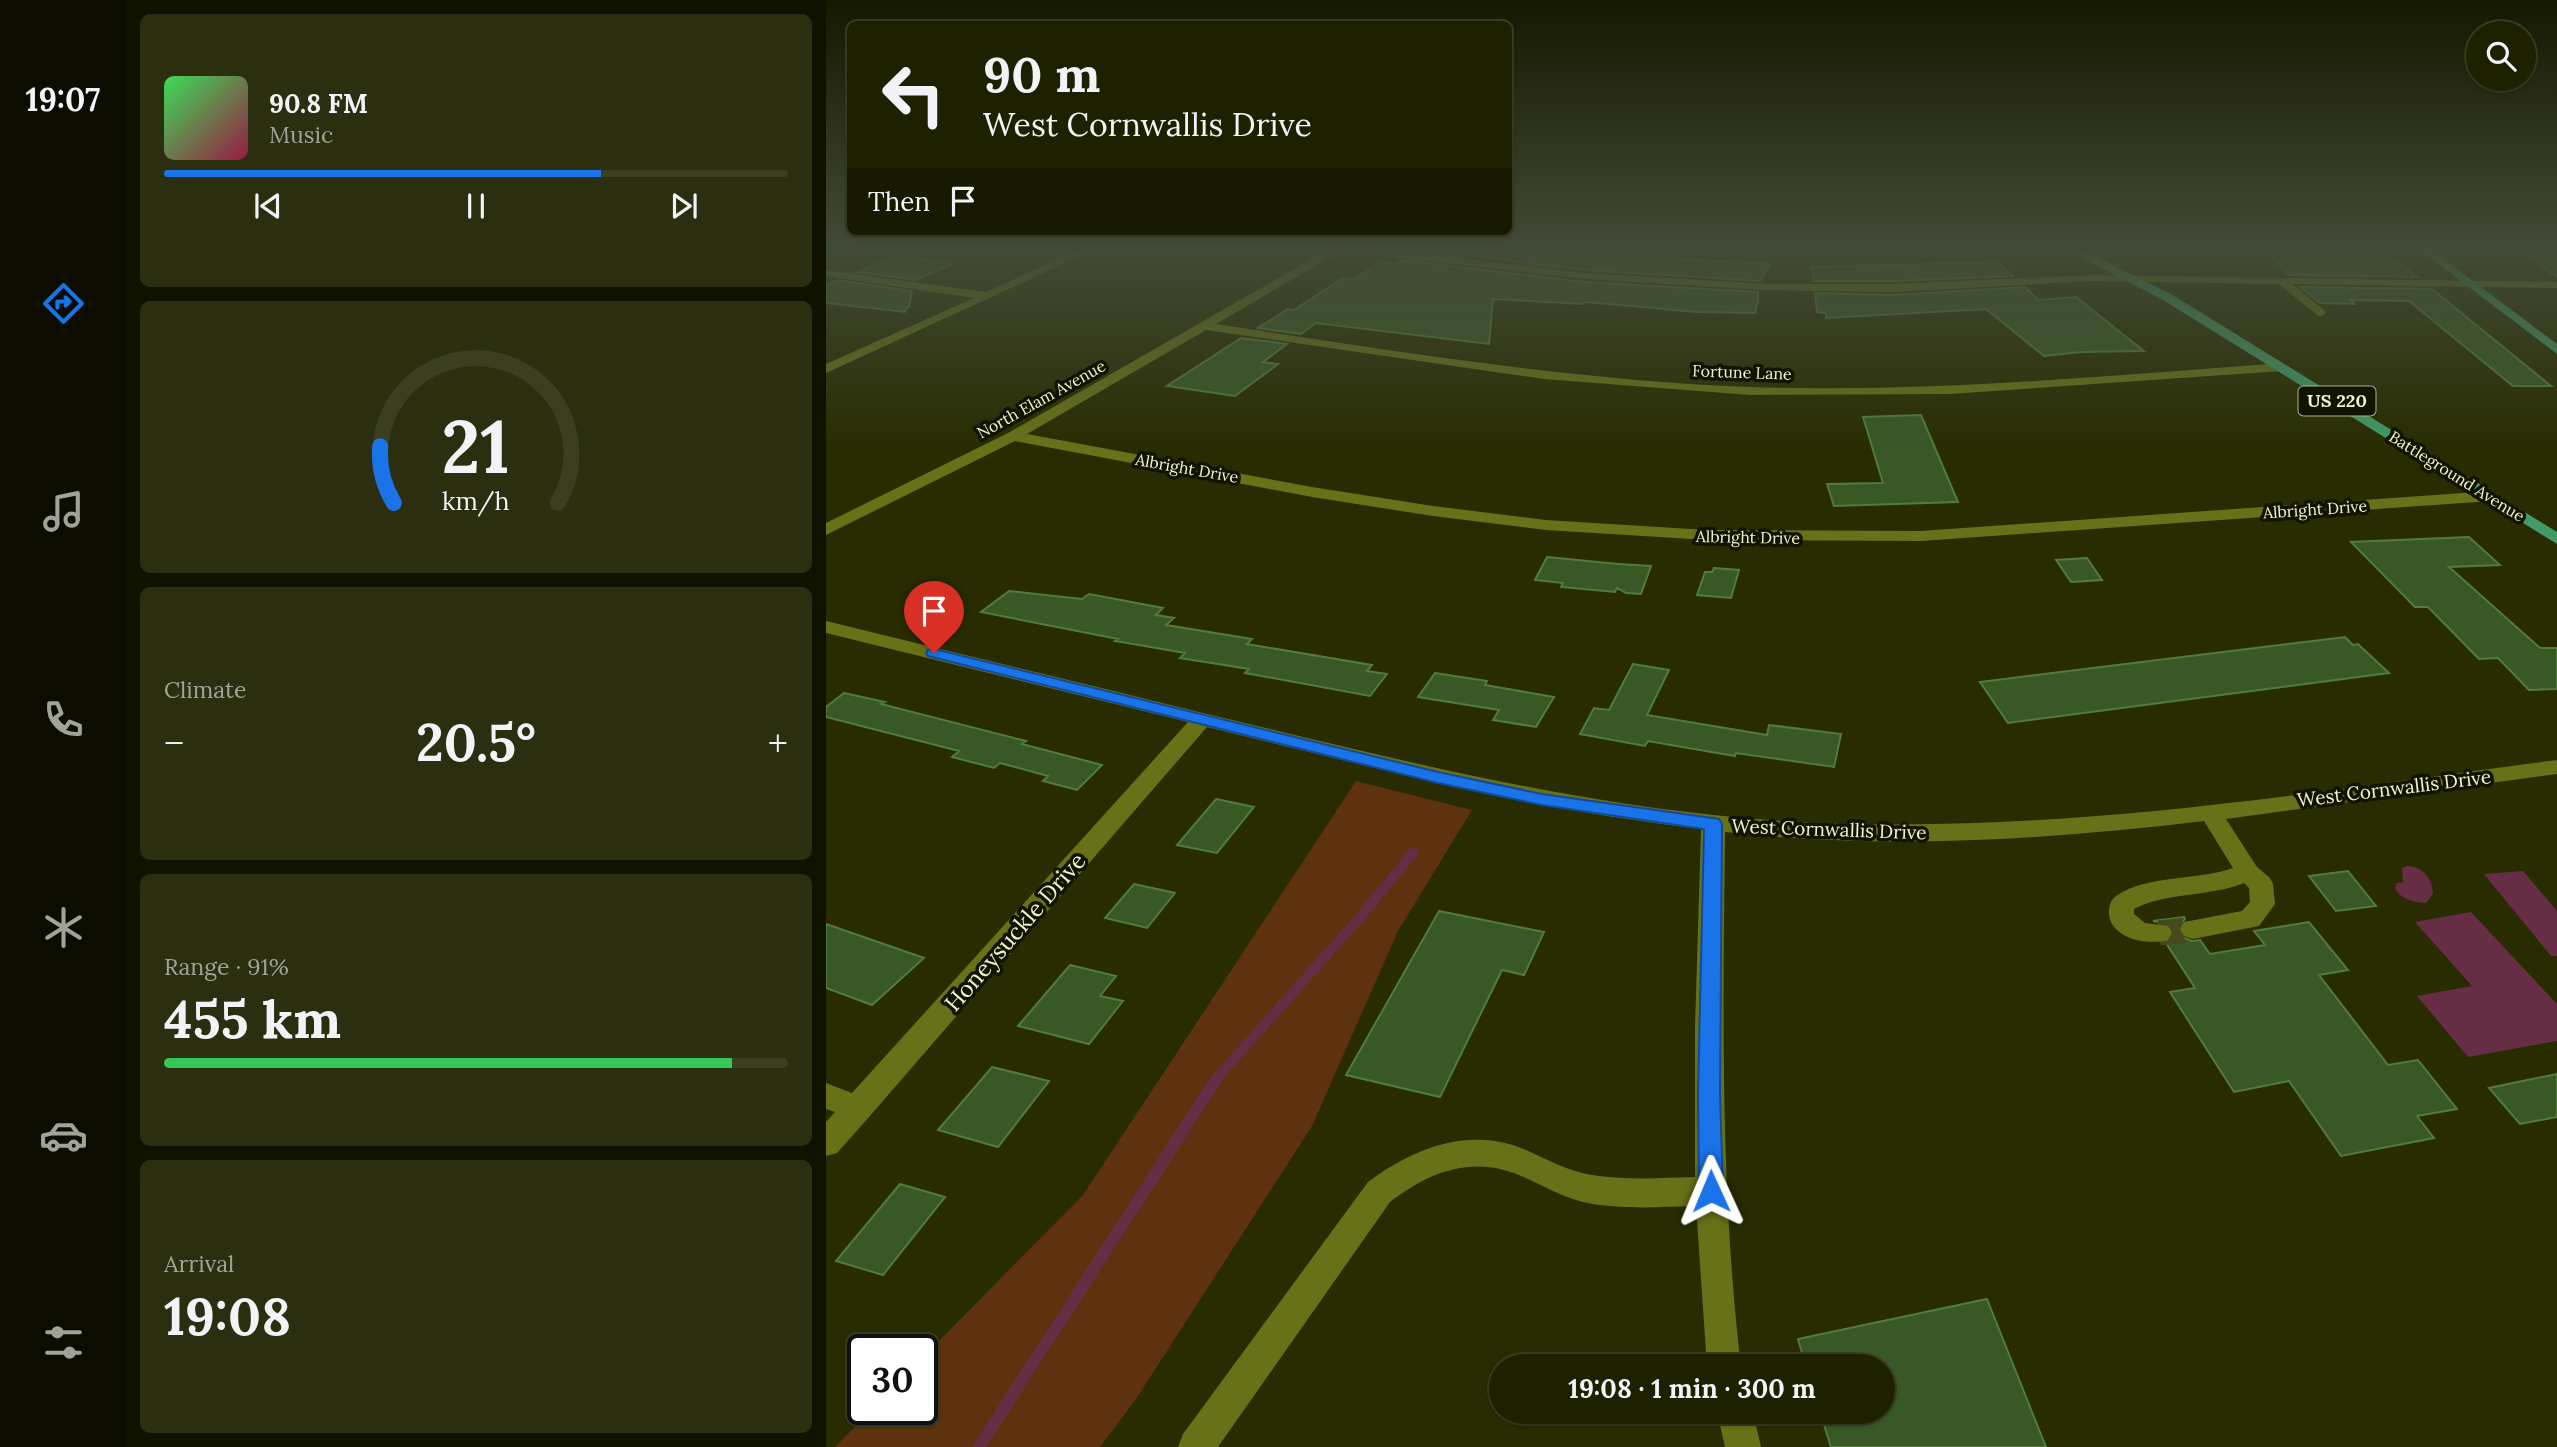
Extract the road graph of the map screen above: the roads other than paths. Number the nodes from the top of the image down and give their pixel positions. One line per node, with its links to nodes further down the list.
1 (947, 315): 8 (street)
2 (1224, 315): 5 (street, North Elam Avenue)
3 (2194, 315): 7 (main road, Battleground Avenue / US 220)
4 (2510, 315): 6 (main road)
5 (1204, 326): 7 (street, Fortune Lane); 9 (street, North Elam Avenue)
6 (2557, 349)
7 (2283, 367): 10 (main road, Battleground Avenue / US 220)
8 (826, 369)
9 (1013, 436): 10 (street, Albright Drive); 11 (street, North Elam Avenue)
10 (2491, 496): 12 (main road, Battleground Avenue / US 220)
11 (826, 530)
12 (2557, 539)
13 (826, 627): 14 (street, West Cornwallis Drive)
14 (1203, 719): 17 (street, West Cornwallis Drive); 22 (street, Honeysuckle Drive)
15 (2557, 767): 16 (street, West Cornwallis Drive)
16 (2210, 812): 17 (street, West Cornwallis Drive); 18 (street)
17 (1713, 824): 24 (street)
18 (2248, 873): 19 (street); 20 (street)
19 (2193, 929)
20 (2159, 933)
21 (826, 1096): 22 (street)
22 (859, 1108): 23 (street, Honeysuckle Drive)
23 (826, 1143)
24 (1711, 1191): 25 (street); 27 (street)
25 (1723, 1354)
26 (1738, 1424): 28 (street)
27 (1196, 1447)
28 (1744, 1447)

